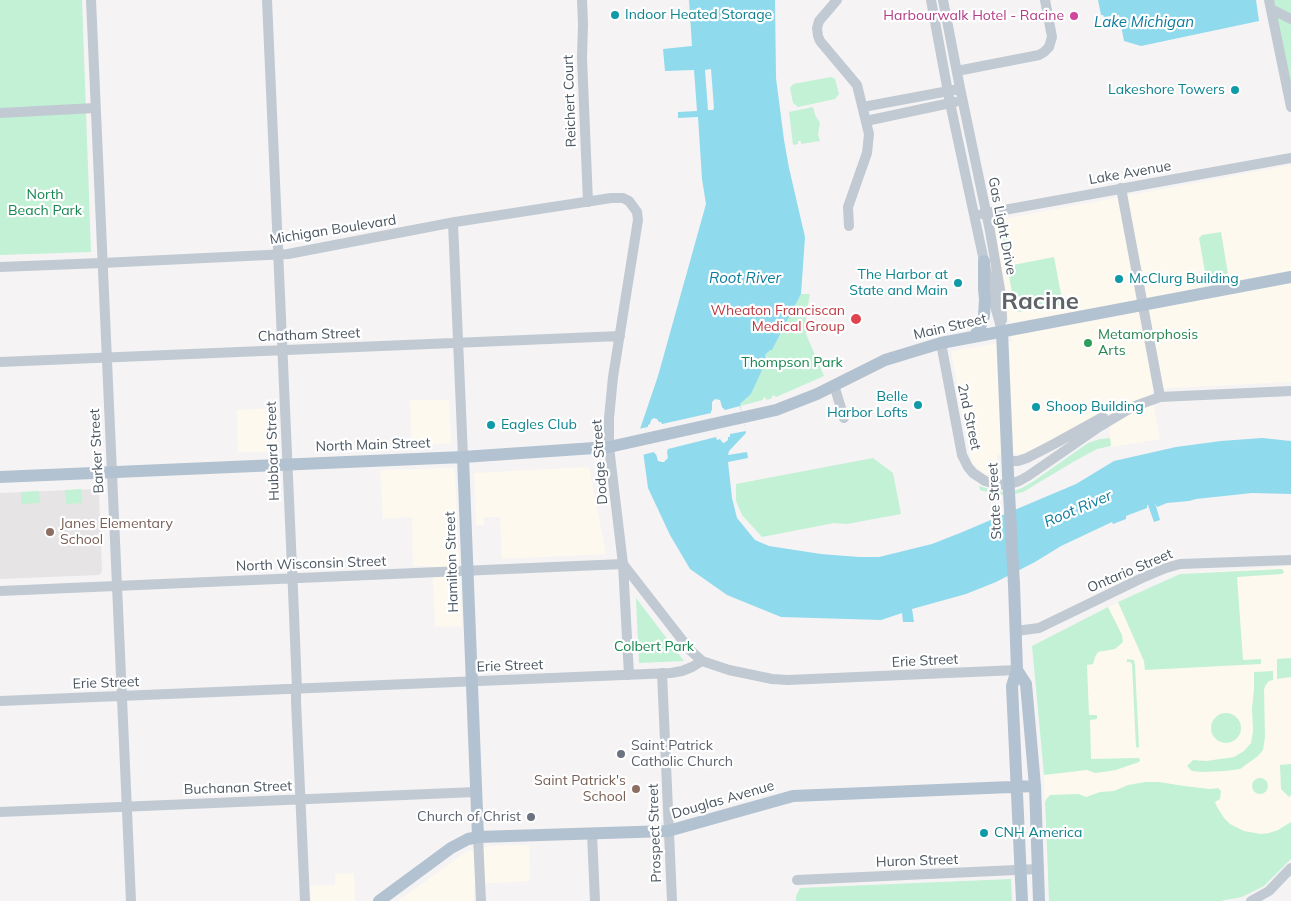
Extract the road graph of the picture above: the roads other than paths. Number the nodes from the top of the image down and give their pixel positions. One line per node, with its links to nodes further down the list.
1 (91, 0): 18 (street, Barker Street)
2 (267, 0): 29 (street, Hubbard Street)
3 (582, 0): 23 (street, Reichert Court)
4 (836, 0): 16 (street)
5 (931, 0): 13 (street, Gas Light Drive)
6 (943, 0): 10 (street, Gas Light Drive)
7 (1045, 0): 10 (street)
8 (1270, 4): 9 (street); 11 (street)
9 (1291, 19)
10 (957, 71): 12 (street, Gas Light Drive)
11 (1288, 78): 17 (street)
12 (960, 88): 13 (street); 14 (street, Gas Light Drive)
13 (948, 91): 15 (street, Gas Light Drive); 16 (street)
14 (962, 101): 15 (street); 25 (street, Gas Light Drive)
15 (950, 103): 20 (street); 26 (street, Gas Light Drive)
16 (863, 107): 20 (street)
17 (1291, 107)
18 (95, 108): 19 (street); 31 (street, Barker Street)
19 (0, 113)
20 (866, 121): 28 (street)
21 (1291, 158): 22 (street, Lake Avenue)
22 (1121, 188): 25 (street, Lake Avenue); 34 (street)
23 (588, 202): 24 (street, Michigan Boulevard); 27 (street, Michigan Boulevard)
24 (634, 207): 36 (street, Dodge Street)
25 (987, 214): 26 (street, Lake Avenue); 35 (street, Gas Light Drive)
26 (975, 216): 30 (street, Gas Light Drive)
27 (453, 223): 29 (street, Michigan Boulevard); 38 (street, Hamilton Street)
28 (849, 226)
29 (278, 254): 31 (street, Michigan Boulevard); 40 (street, Hubbard Street)
30 (984, 260): 35 (street, Gas Light Drive); 37 (main road)
31 (102, 263): 32 (street, Michigan Boulevard); 41 (street, Barker Street)
32 (0, 267)
33 (1291, 277): 34 (main road, Main Street)
34 (1143, 304): 35 (main road, Main Street); 45 (street)
35 (1002, 331): 37 (main road, Main Street); 52 (main road, State Street)
36 (620, 336): 38 (street, Chatham Street); 49 (street, Dodge Street)
37 (974, 337): 39 (main road, Main Street)
38 (458, 342): 40 (street, Chatham Street); 50 (street, Hamilton Street)
39 (940, 343): 43 (main road, Main Street); 46 (street, 2nd Street)
40 (283, 350): 41 (street, Chatham Street); 51 (street, Hubbard Street)
41 (106, 358): 42 (street, Chatham Street); 53 (street, Barker Street)
42 (0, 362)
43 (834, 385): 47 (main road, Main Street); 48 (street)
44 (1291, 392): 45 (street)
45 (1160, 397): 46 (street)
46 (1129, 408): 52 (street)
47 (744, 417): 49 (main road, North Main Street)
48 (844, 418)
49 (610, 447): 50 (main road, North Main Street); 56 (street, Dodge Street)
50 (463, 457): 51 (main road, North Main Street); 57 (main road, Hamilton Street)
51 (288, 464): 53 (main road, North Main Street); 58 (street, Hubbard Street)
52 (1008, 468): 61 (main road, State Street, bridge)
53 (111, 472): 54 (main road, North Main Street); 59 (street, Barker Street)
54 (0, 476)
55 (1291, 560): 61 (street, Ontario Street)
56 (623, 564): 57 (street, North Wisconsin Street); 62 (street); 65 (street, Dodge Street)
57 (467, 571): 58 (street, North Wisconsin Street); 66 (main road, Hamilton Street)
58 (292, 578): 59 (street, North Wisconsin Street); 67 (street, Hubbard Street)
59 (117, 586): 60 (street, North Wisconsin Street); 68 (street, Barker Street)
60 (0, 591)
61 (1016, 631): 63 (main road, State Street)
62 (702, 661): 63 (street, Erie Street); 64 (street, Erie Street)
63 (1017, 670): 70 (main road, State Street); 71 (main road, State Street)
64 (662, 673): 65 (street, Erie Street); 76 (street, Prospect Street)
65 (628, 675): 66 (street, Erie Street)
66 (472, 681): 67 (street, Erie Street); 72 (main road, Hamilton Street)
67 (297, 689): 68 (street, Erie Street); 73 (street, Hubbard Street)
68 (122, 696): 69 (street, Erie Street); 74 (street, Barker Street)
69 (0, 702)
70 (1035, 786): 71 (main road, Douglas Avenue); 80 (main road, State Street)
71 (1018, 787): 76 (main road, Douglas Avenue); 81 (main road, State Street)
72 (476, 792): 73 (street, Buchanan Street); 78 (main road, Hamilton Street)
73 (301, 799): 74 (street, Buchanan Street); 84 (street, Hubbard Street)
74 (127, 807): 75 (street, Buchanan Street); 83 (street, Barker Street)
75 (0, 812)
76 (668, 831): 77 (main road, Douglas Avenue); 88 (street, Prospect Street)
77 (592, 834): 78 (main road, Douglas Avenue); 87 (street)
78 (478, 837): 85 (main road, Douglas Avenue); 86 (street, Hamilton Street)
79 (1291, 868): 91 (street)
80 (1038, 869): 81 (street, Huron Street); 90 (main road, State Street)
81 (1021, 870): 82 (street, Huron Street); 89 (main road, State Street)
82 (797, 880)
83 (131, 901)
84 (305, 901)
85 (379, 901)
86 (481, 901)
87 (595, 901)
88 (672, 901)
89 (1022, 901)
90 (1039, 901)
91 (1252, 901)

